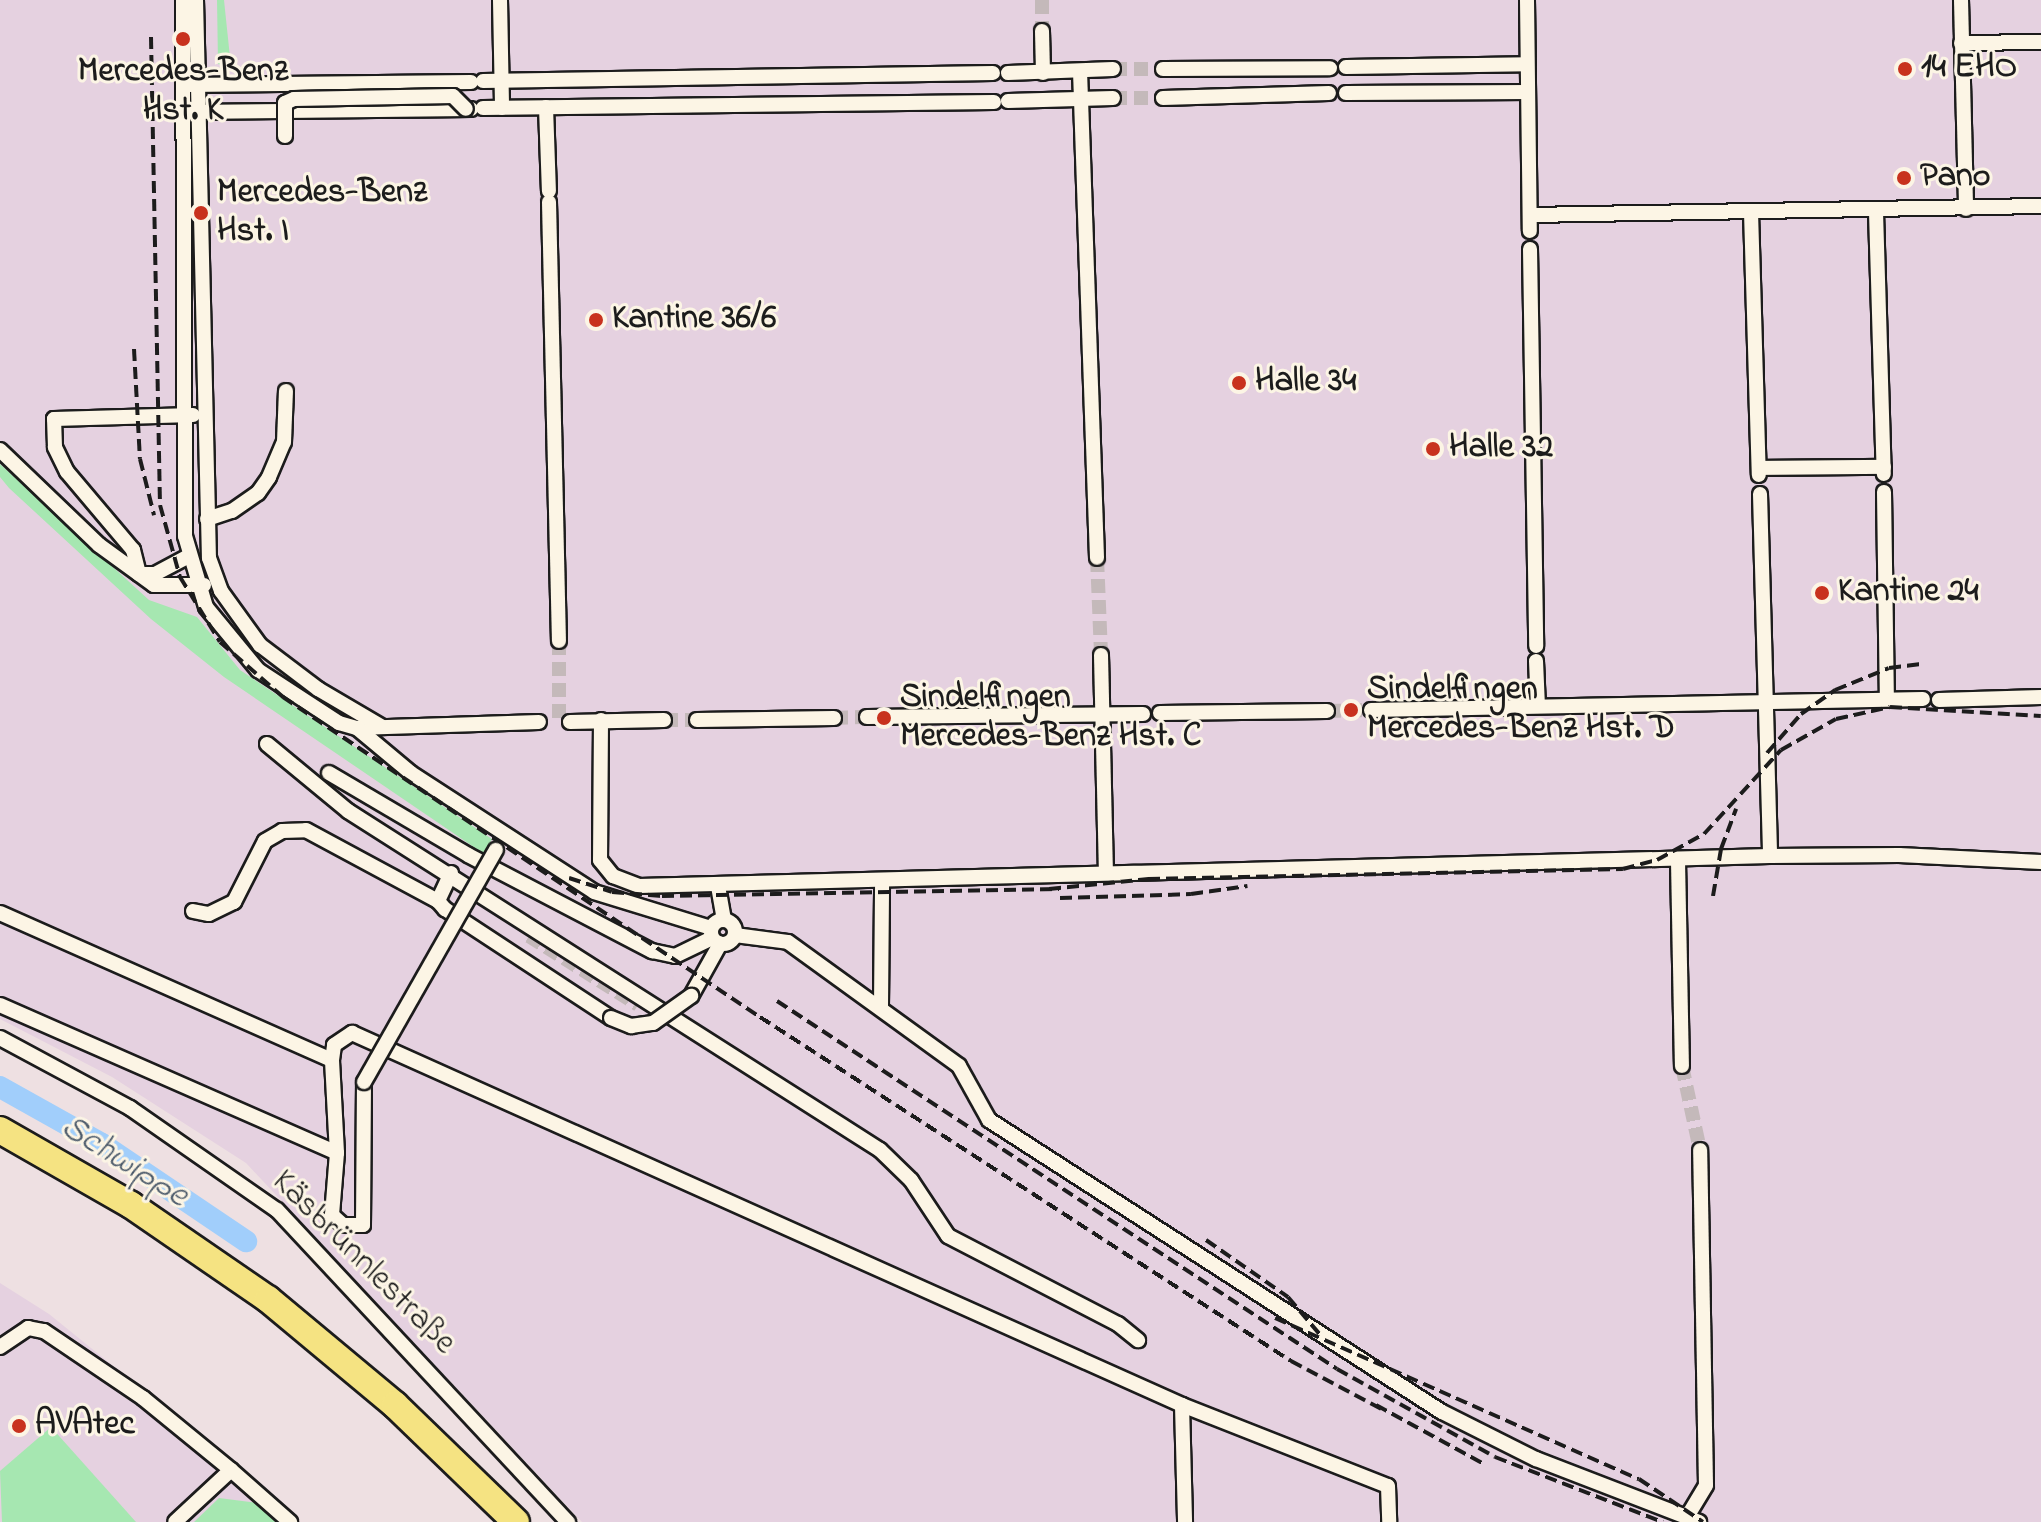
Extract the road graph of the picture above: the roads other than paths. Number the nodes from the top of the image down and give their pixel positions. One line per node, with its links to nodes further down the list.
1 (183, 0): 17 (street)
2 (196, 0): 17 (street)
3 (500, 0): 16 (street)
4 (1527, 0): 9 (street)
5 (1961, 0): 8 (street)
6 (1042, 31): 15 (street)
7 (2041, 42): 8 (street)
8 (1961, 43): 30 (street)
9 (1527, 64): 10 (street); 18 (street)
10 (1346, 67)
11 (1330, 68): 13 (street)
12 (1113, 69): 14 (street)
13 (1163, 69)
14 (1080, 71): 15 (street); 23 (street)
15 (1043, 73): 16 (street)
16 (501, 81): 17 (street); 25 (street)
17 (190, 85): 27 (street)
18 (1528, 92): 20 (street); 33 (street)
19 (1329, 93): 22 (street)
20 (1346, 93)
21 (1113, 98): 23 (street)
22 (1163, 98)
23 (1081, 100): 24 (street); 44 (street)
24 (546, 107): 25 (street); 48 (street)
25 (502, 108): 26 (street)
26 (473, 109): 27 (street); 28 (street, bridge)
27 (191, 112): 37 (street); 38 (street)
28 (285, 136)
29 (2041, 206): 30 (street)
30 (1966, 209): 32 (street)
31 (1751, 212): 32 (street); 32 (street); 33 (street)
32 (1876, 212)
33 (1530, 215): 34 (street)
34 (1530, 231)
35 (1530, 249): 55 (street)
36 (286, 391): 42 (street)
37 (187, 415): 38 (street); 43 (street); 45 (street)
38 (205, 416): 42 (street)
39 (0, 450): 45 (street)
40 (1884, 492): 51 (street)
41 (1760, 494): 54 (street)
42 (207, 519): 46 (street)
43 (187, 557): 45 (street); 47 (street)
44 (1097, 558)
45 (139, 574): 47 (street)
46 (216, 579): 47 (street); 68 (street)
47 (196, 588): 69 (street)
48 (559, 641)
49 (1101, 655): 58 (street)
50 (2041, 697): 53 (street)
51 (1887, 699): 52 (street); 54 (street)
52 (1923, 699)
53 (1939, 700)
54 (1767, 701): 55 (street); 73 (street)
55 (1538, 706): 56 (street)
56 (1371, 710)
57 (1327, 711): 59 (street)
58 (1104, 712): 60 (street); 61 (street); 76 (street)
59 (1160, 713)
60 (1143, 714)
61 (867, 717)
62 (834, 718): 65 (street)
63 (601, 720): 64 (street); 67 (street); 79 (street)
64 (664, 720)
65 (697, 720)
66 (539, 722): 68 (street)
67 (570, 722)
68 (382, 726): 69 (street)
69 (357, 728): 72 (street)
70 (267, 744): 77 (street)
71 (329, 773): 84 (street)
72 (505, 835): 84 (street); 94 (street, bridge)
73 (1770, 856): 74 (street); 75 (street)
74 (1678, 861): 76 (street); 90 (street)
75 (2041, 862)
76 (1106, 871): 78 (street)
77 (451, 873): 80 (street); 81 (street)
78 (882, 883): 79 (street); 87 (street)
79 (718, 886): 84 (street)
80 (489, 899): 85 (street); 95 (street)
81 (438, 901): 82 (street); 84 (street, bridge)
82 (193, 911)
83 (0, 913): 89 (street)
84 (717, 932): 87 (street)
85 (529, 936)
86 (0, 1005): 94 (street)
87 (881, 1007): 99 (street)
88 (0, 1038): 104 (street, Käsbrünnlestraße)
89 (332, 1060): 94 (street); 97 (street)
90 (1682, 1066)
91 (0, 1130): 103 (highway)
92 (0, 1146): 102 (highway)
93 (1700, 1150): 99 (street)
94 (337, 1153)
95 (1138, 1340)
96 (0, 1347): 98 (street)
97 (1182, 1405): 105 (street); 106 (street)
98 (231, 1470): 100 (street); 101 (street)
99 (1693, 1520)
100 (175, 1522)
101 (290, 1522)
102 (493, 1522)
103 (516, 1522)
104 (568, 1522)
105 (1185, 1522)
106 (1389, 1522)

